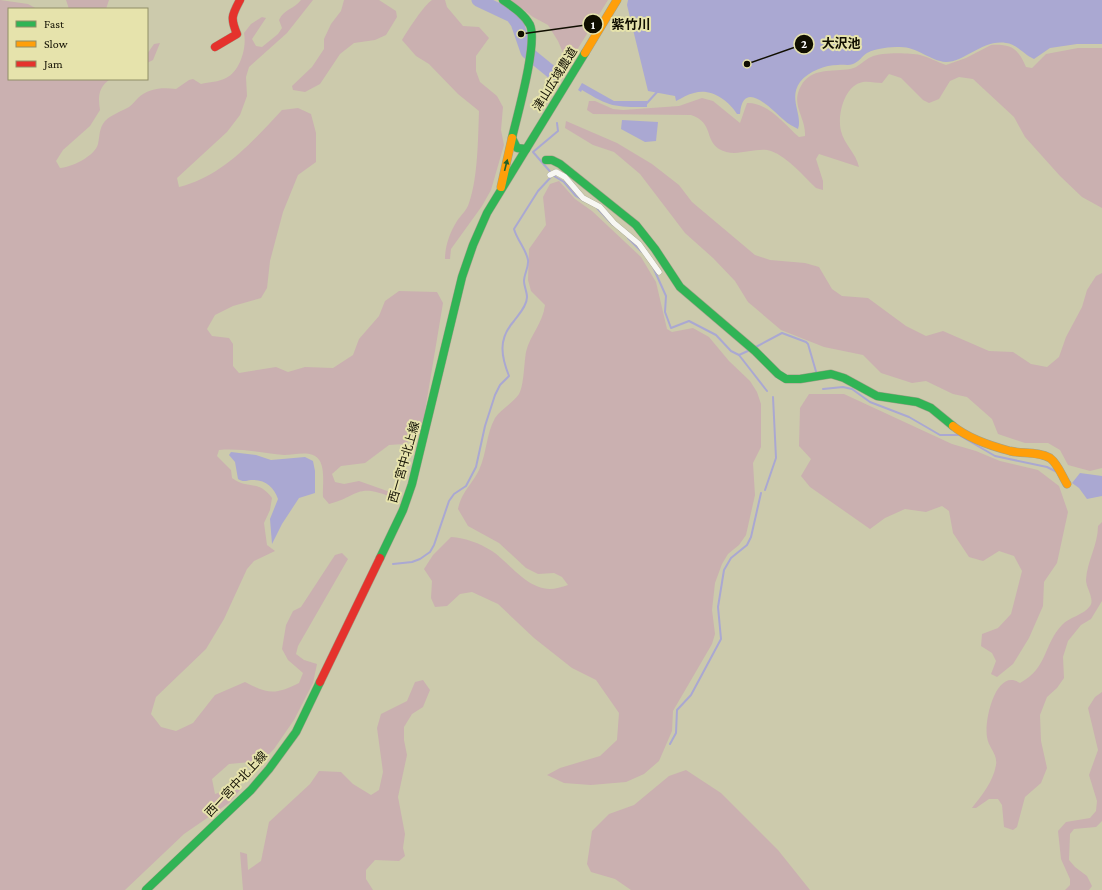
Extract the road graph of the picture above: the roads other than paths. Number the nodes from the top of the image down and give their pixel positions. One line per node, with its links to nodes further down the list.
1 (240, 0): 4 (main road)
2 (503, 0): 5 (main road)
3 (618, 0): 6 (main road, 津山広域農道)
4 (215, 47)
5 (512, 138): 6 (main road); 9 (main road, one-way to 5)
6 (526, 149): 9 (main road, 西一宮中北上線)
7 (546, 160): 11 (main road)
8 (550, 175): 10 (street)
9 (500, 192): 12 (main road, 西一宮中北上線)
10 (659, 272)
11 (1067, 484)
12 (146, 890)

